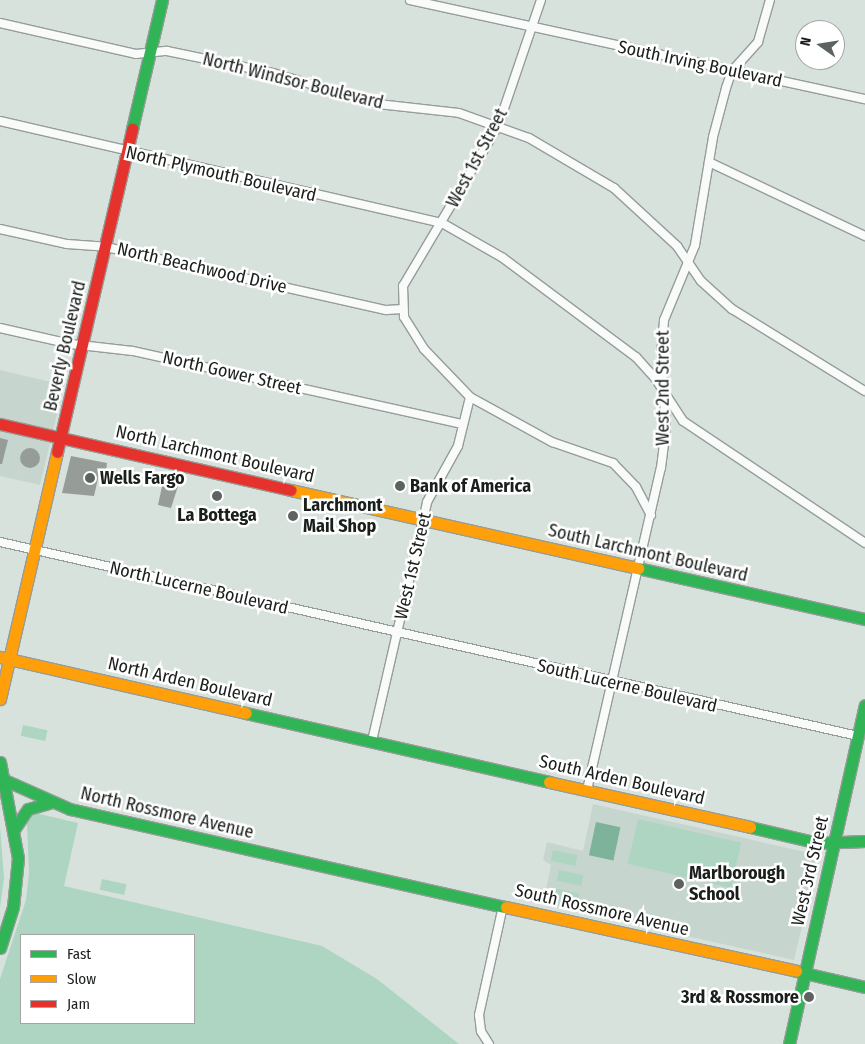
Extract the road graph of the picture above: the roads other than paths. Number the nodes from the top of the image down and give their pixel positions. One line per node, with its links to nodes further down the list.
1 (162, 0): 7 (main road, Beverly Boulevard)
2 (410, 0): 6 (street, South Irving Boulevard)
3 (541, 0): 6 (street, West 1st Street)
4 (770, 0): 8 (street, West 2nd Street)
5 (0, 23): 7 (street, North Windsor Boulevard)
6 (535, 27): 8 (street, South Irving Boulevard); 11 (street, West 1st Street)
7 (150, 53): 11 (street, North Windsor Boulevard); 12 (main road, Beverly Boulevard)
8 (732, 71): 9 (street, South Irving Boulevard); 13 (street, West 2nd Street)
9 (865, 99)
10 (0, 121): 12 (street, North Plymouth Boulevard)
11 (498, 126): 14 (street, West 1st Street); 18 (street, North Windsor Boulevard)
12 (128, 153): 14 (street, North Plymouth Boulevard); 17 (main road, Beverly Boulevard)
13 (709, 162): 16 (street); 18 (street, West 2nd Street)
14 (442, 223): 19 (street, West 1st Street); 23 (street, North Plymouth Boulevard)
15 (0, 229): 17 (street, North Beachwood Drive)
16 (865, 236)
17 (106, 247): 19 (street, North Beachwood Drive); 21 (main road, Beverly Boulevard)
18 (690, 262): 22 (street, North Windsor Boulevard); 23 (street, West 2nd Street)
19 (403, 309): 24 (street)
20 (0, 328): 21 (street, North Gower Street)
21 (83, 346): 26 (street, North Gower Street); 27 (main road, Beverly Boulevard)
22 (865, 391)
23 (664, 393): 28 (street, West 2nd Street); 31 (street, North Plymouth Boulevard)
24 (470, 397): 26 (street, West 1st Street); 28 (street)
25 (0, 424): 27 (main road, North Larchmont Boulevard)
26 (462, 424): 29 (street, West 1st Street)
27 (61, 438): 29 (main road, North Larchmont Boulevard); 32 (main road, Beverly Boulevard)
28 (651, 515): 33 (street, West 2nd Street)
29 (423, 520): 33 (main road, South Larchmont Boulevard); 35 (street, West 1st Street)
30 (0, 542): 32 (street, North Lucerne Boulevard)
31 (865, 543)
32 (34, 550): 35 (street, North Lucerne Boulevard); 36 (main road, Beverly Boulevard)
33 (638, 569): 34 (main road, South Larchmont Boulevard); 37 (street, West 2nd Street)
34 (865, 619)
35 (398, 633): 37 (street, South Lucerne Boulevard); 41 (street, West 1st Street)
36 (5, 658): 38 (main road, Beverly Boulevard); 41 (main road, North Arden Boulevard)
37 (612, 684): 40 (street, South Lucerne Boulevard); 44 (street, West 2nd Street)
38 (0, 699)
39 (865, 705): 40 (main road, West 3rd Street)
40 (858, 736): 47 (main road, West 3rd Street)
41 (372, 741): 44 (main road, South Arden Boulevard)
42 (0, 762): 43 (main road)
43 (2, 780): 45 (main road, North Rossmore Avenue); 46 (main road)
44 (587, 790): 47 (main road, South Arden Boulevard)
45 (51, 803): 46 (main road); 49 (main road, North Rossmore Avenue)
46 (15, 828): 51 (main road)
47 (834, 841): 48 (main road, South Arden Boulevard); 52 (main road, West 3rd Street)
48 (865, 841)
49 (331, 868): 50 (main road, South Rossmore Avenue)
50 (502, 906): 52 (main road, South Rossmore Avenue); 54 (street)
51 (0, 948)
52 (804, 974): 53 (main road, South Rossmore Avenue); 55 (main road, West 3rd Street)
53 (865, 987)
54 (489, 1044)
55 (789, 1044)

